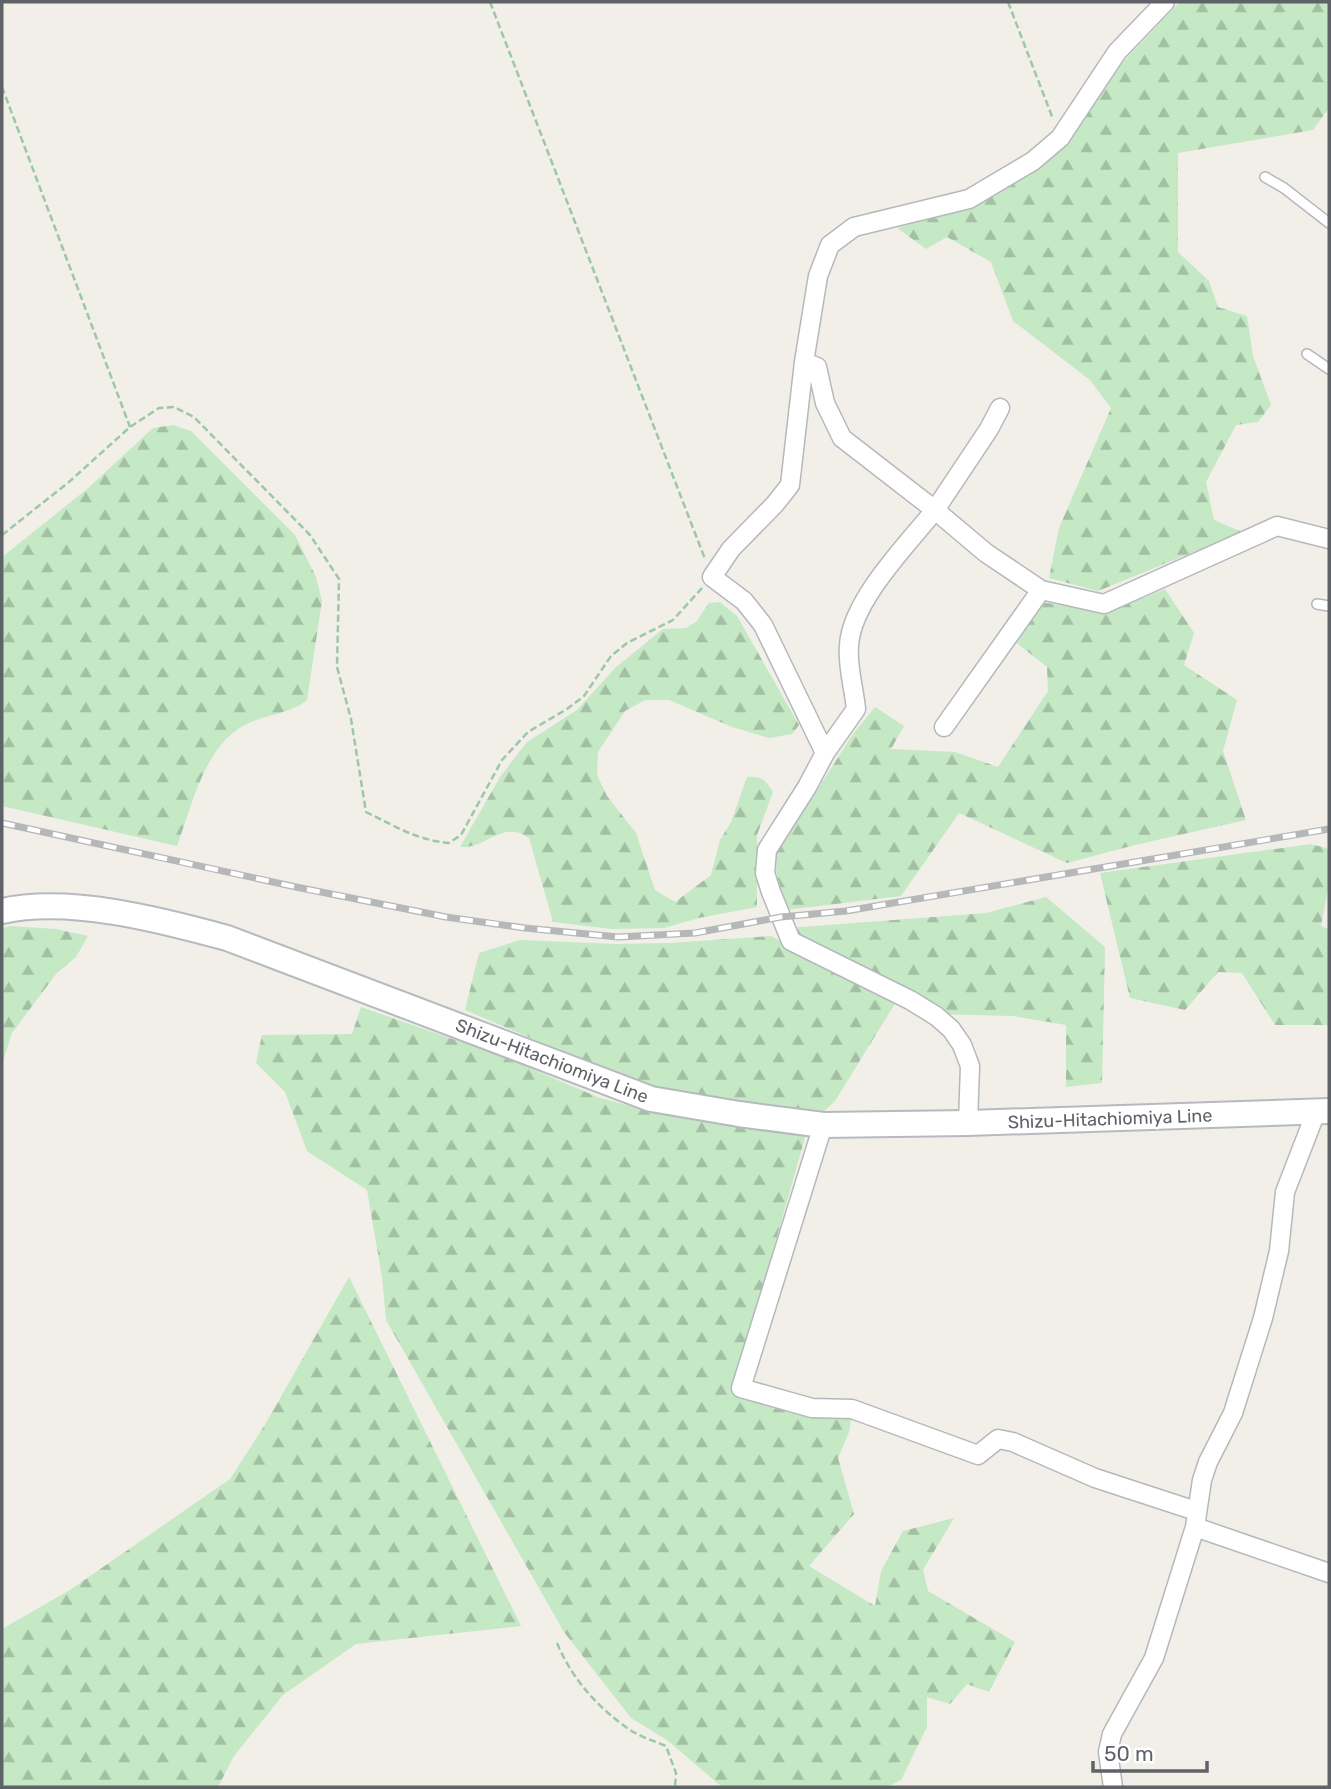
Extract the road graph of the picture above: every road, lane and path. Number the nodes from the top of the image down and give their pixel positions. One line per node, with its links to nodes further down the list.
1 (490, 2): 16 (path)
2 (1008, 2): 5 (path)
3 (1165, 2): 5 (street)
4 (2, 87): 12 (path)
5 (1060, 138): 9 (street)
6 (1265, 177): 7 (lane)
7 (1329, 223)
8 (1307, 354): 10 (lane)
9 (804, 362): 13 (street); 16 (street)
10 (1329, 369)
11 (1000, 408): 13 (street)
12 (130, 427): 14 (path); 16 (path)
13 (935, 510): 17 (street); 21 (street)
14 (2, 535)
15 (1329, 539): 17 (street)
16 (712, 577): 21 (street)
17 (1041, 590): 20 (street)
18 (1317, 604): 19 (lane)
19 (1329, 606)
20 (944, 727)
21 (825, 753): 24 (street)
22 (2, 911): 25 (main road, Shizu-Hitachiomiya Line)
23 (1323, 1112): 24 (main road, Shizu-Hitachiomiya Line); 26 (street)
24 (968, 1123): 25 (main road, Shizu-Hitachiomiya Line)
25 (823, 1125): 26 (street)
26 (1196, 1519): 27 (street); 30 (street)
27 (1329, 1573)
28 (556, 1643): 29 (path)
29 (675, 1787)
30 (1113, 1787)

